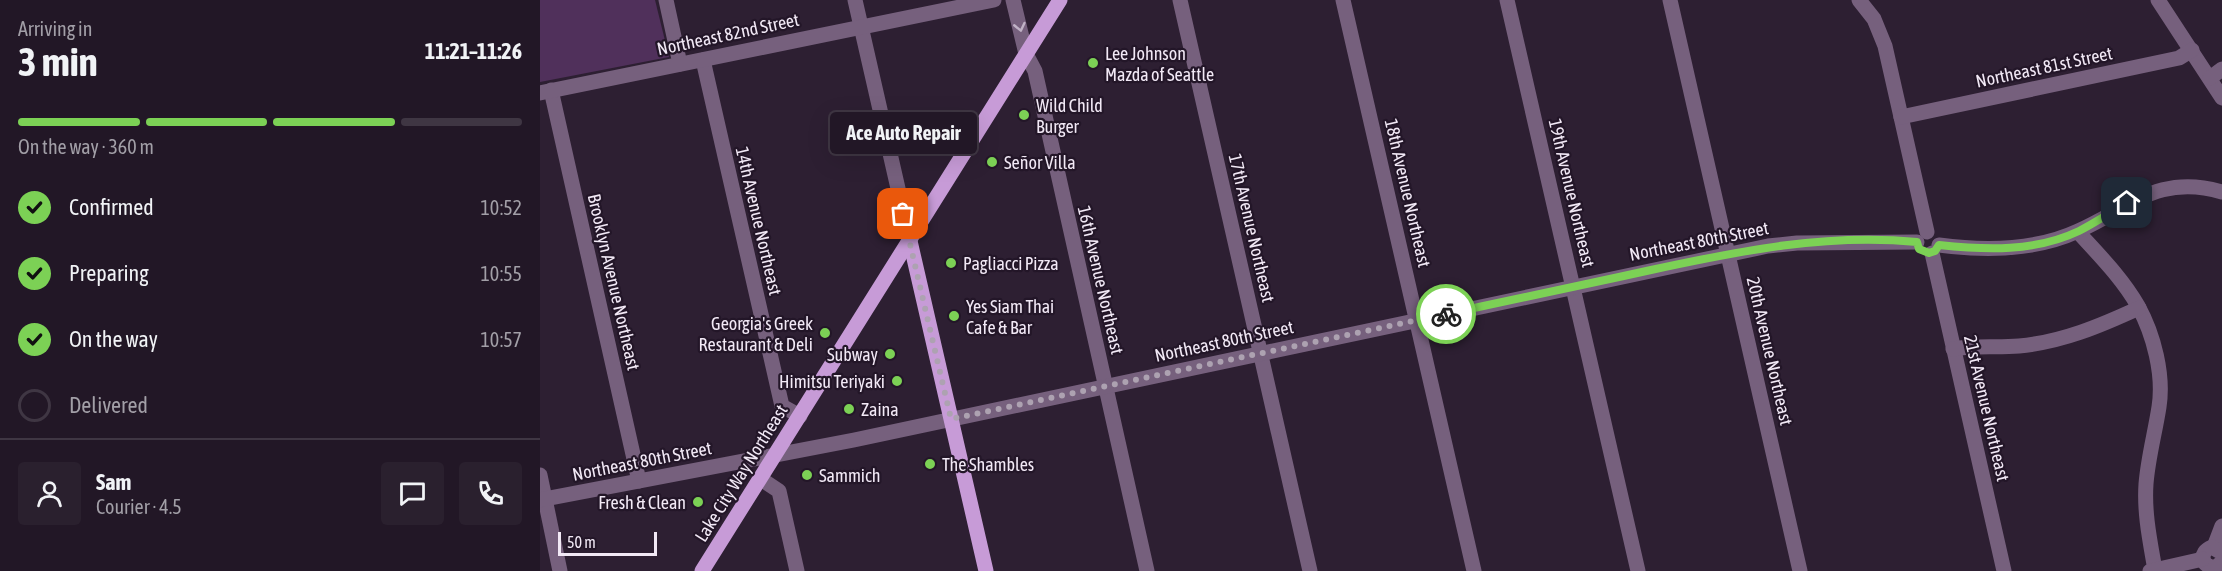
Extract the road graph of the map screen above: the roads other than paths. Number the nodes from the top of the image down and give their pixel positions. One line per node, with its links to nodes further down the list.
1 (666, 0): 16 (street)
2 (855, 0): 12 (street)
3 (993, 0): 12 (street, Northeast 82nd Street)
4 (1013, 0): 14 (street, 16th Avenue Northeast, one-way to 14)
5 (1060, 0): 14 (main road, Lake City Way Northeast)
6 (1180, 0): 31 (street, 17th Avenue Northeast)
7 (1342, 0): 29 (street, 18th Avenue Northeast)
8 (1507, 0): 27 (street, 19th Avenue Northeast)
9 (1670, 0): 26 (street, 20th Avenue Northeast)
10 (1859, 0): 20 (street)
11 (2157, 0): 13 (street)
12 (861, 27): 15 (street, Northeast 82nd Street); 24 (street)
13 (2192, 50): 17 (street); 20 (street, Northeast 81st Street)
14 (1026, 54): 24 (main road, Lake City Way Northeast); 32 (street, 16th Avenue Northeast)
15 (703, 60): 16 (street, Northeast 82nd Street); 33 (street, 14th Avenue Northeast)
16 (680, 64): 18 (street, Northeast 82nd Street)
17 (2216, 74): 19 (street)
18 (546, 92): 38 (street, Brooklyn Avenue Northeast)
19 (2222, 98)
20 (1901, 117): 23 (street)
21 (2222, 192): 22 (street)
22 (2078, 232): 25 (street); 28 (street)
23 (1922, 237): 25 (street); 26 (street, Northeast 80th Street)
24 (910, 241): 33 (main road, Lake City Way Northeast); 34 (main road)
25 (1935, 249): 30 (street, 21st Avenue Northeast)
26 (1728, 254): 27 (street, Northeast 80th Street); 51 (street, 20th Avenue Northeast)
27 (1573, 287): 29 (street, Northeast 80th Street); 50 (street, 19th Avenue Northeast)
28 (2139, 308): 30 (street); 53 (street)
29 (1418, 320): 31 (street, Northeast 80th Street); 49 (street, 18th Avenue Northeast)
30 (1953, 350): 52 (street, 21st Avenue Northeast)
31 (1260, 353): 32 (street, Northeast 80th Street); 48 (street, 17th Avenue Northeast)
32 (1105, 386): 34 (street, Northeast 80th Street); 47 (street, 16th Avenue Northeast)
33 (800, 416): 35 (main road, Lake City Way Northeast)
34 (951, 419): 35 (street, Northeast 80th Street); 46 (main road)
35 (777, 455): 37 (main road, Lake City Way Northeast); 38 (street, Northeast 80th Street)
36 (540, 475): 39 (street)
37 (761, 479): 44 (main road, Lake City Way Northeast); 45 (street)
38 (639, 482): 39 (street, Northeast 80th Street)
39 (542, 500): 43 (street)
40 (2222, 526): 41 (street)
41 (2218, 550): 42 (street)
42 (2211, 565): 53 (street)
43 (560, 571)
44 (702, 571)
45 (797, 571)
46 (986, 571)
47 (1147, 571)
48 (1310, 571)
49 (1474, 571)
50 (1638, 571)
51 (1800, 571)
52 (2004, 571)
53 (2152, 571)

